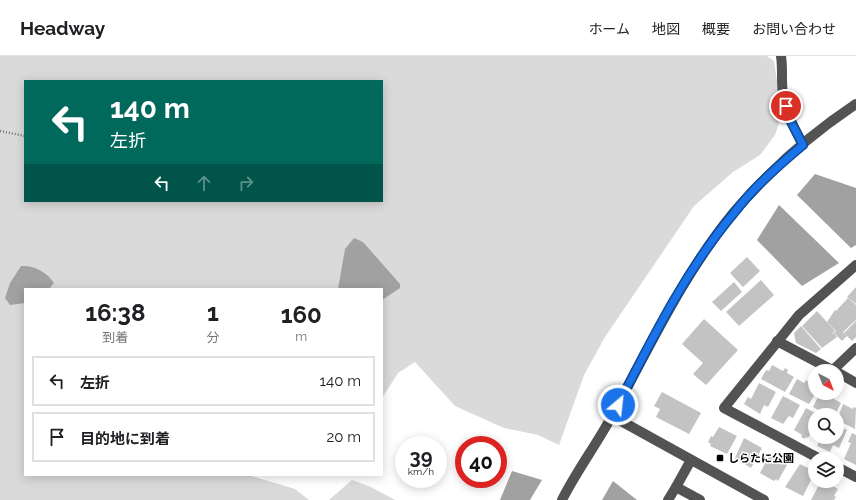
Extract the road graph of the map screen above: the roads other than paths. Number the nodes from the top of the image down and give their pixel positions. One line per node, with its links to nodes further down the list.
1 (781, 56): 3 (street)
2 (856, 104): 3 (street)
3 (803, 145): 11 (street)
4 (856, 265): 5 (street)
5 (777, 341): 7 (street); 12 (street)
6 (856, 348): 8 (street)
7 (821, 364)
8 (841, 364)
9 (844, 376): 10 (street)
10 (856, 383)
11 (612, 416): 13 (street); 17 (street)
12 (808, 453)
13 (690, 460): 16 (street); 20 (street)
14 (844, 471): 15 (street)
15 (856, 477)
16 (676, 487): 18 (street); 19 (street)
17 (562, 500)
18 (668, 500)
19 (700, 500)
20 (764, 500)

